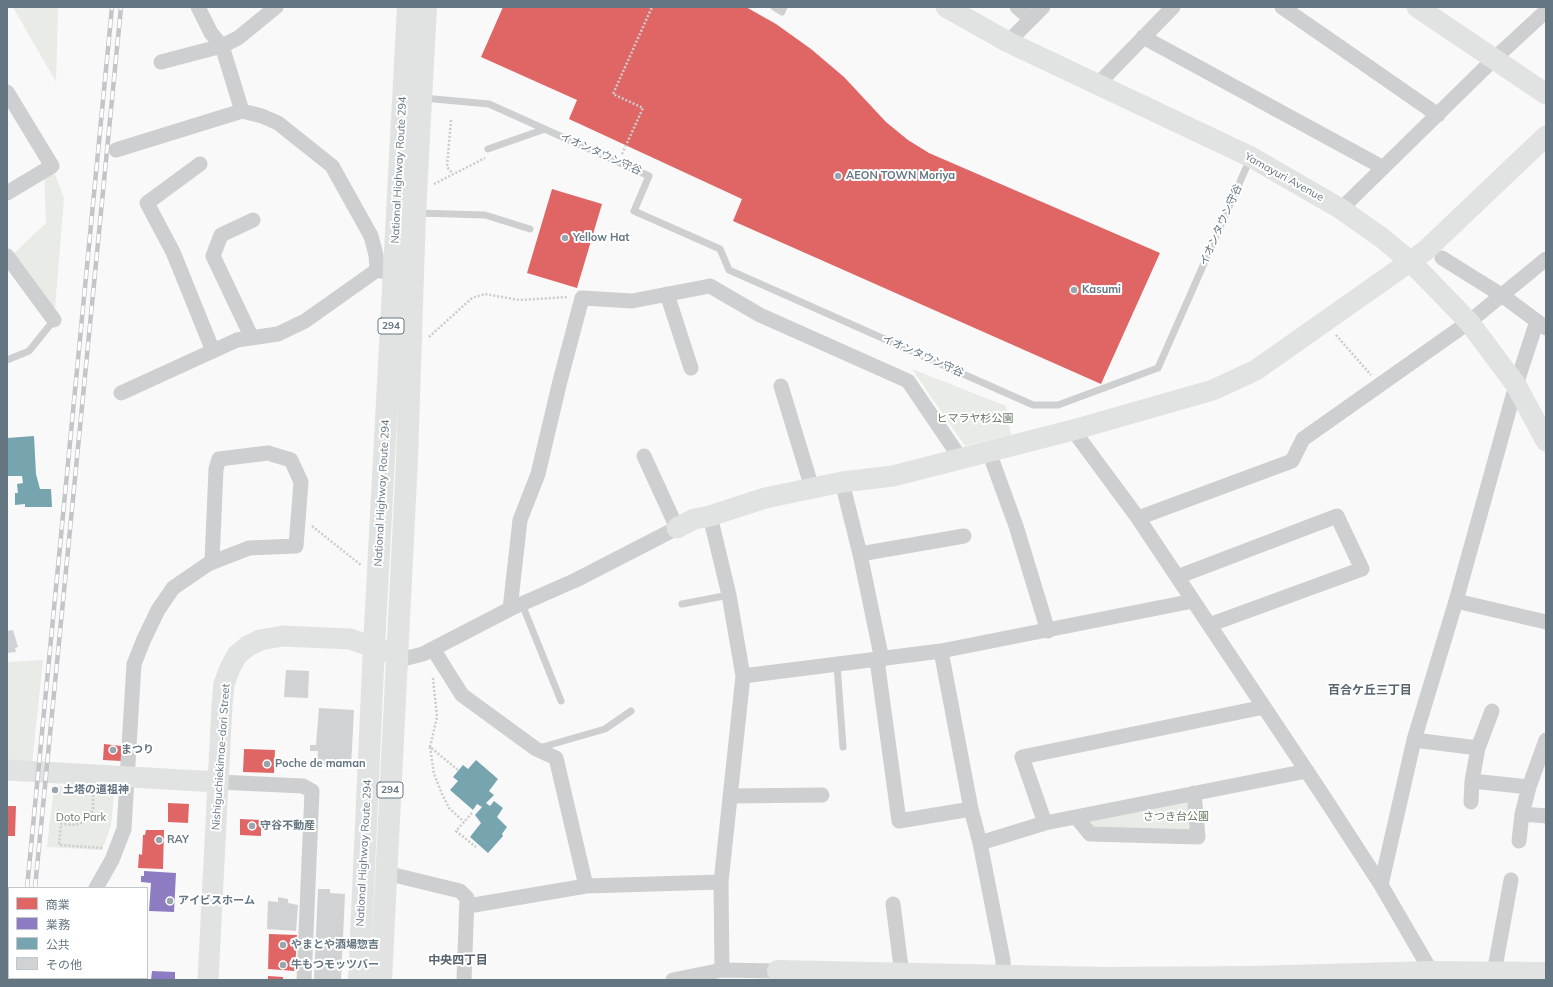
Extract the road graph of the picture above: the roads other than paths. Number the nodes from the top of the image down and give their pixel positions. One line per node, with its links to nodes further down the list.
1 (198, 7): 17 (street)
2 (276, 7): 17 (street)
3 (408, 7): 42 (main road, National Highway Route 294 / 294)
4 (426, 7): 23 (main road, National Highway Route 294 / 294)
5 (774, 7): 6 (lane)
6 (784, 7)
7 (946, 7): 16 (street, Yamayuri Avenue)
8 (1017, 7): 14 (street)
9 (1043, 7): 14 (street)
10 (1173, 7): 15 (street)
11 (1282, 7): 25 (street)
12 (1427, 10): 18 (street)
13 (1546, 12): 18 (street)
14 (1031, 19): 16 (street)
15 (1143, 38): 20 (street); 32 (street)
16 (1008, 42): 20 (street, Yamayuri Avenue)
17 (222, 46): 19 (street); 24 (street)
18 (1494, 59): 22 (street); 25 (street)
19 (161, 62)
20 (1097, 85): 30 (street, Yamayuri Avenue)
21 (7, 92): 33 (street)
22 (1546, 94)
23 (421, 98): 26 (lane, イオンタウン守谷); 35 (main road, National Highway Route 294 / 294)
24 (242, 111): 29 (street); 42 (street)
25 (1438, 115): 32 (street)
26 (545, 129): 28 (lane); 30 (lane, イオンタウン守谷)
27 (1546, 136): 40 (street)
28 (488, 149)
29 (116, 150)
30 (1251, 157): 34 (street, Yamayuri Avenue)
31 (200, 164): 49 (street)
32 (1382, 167): 34 (street)
33 (7, 193)
34 (1341, 209): 40 (street, Yamayuri Avenue)
35 (415, 213): 37 (lane); 42 (main road, National Highway Route 294 / 294)
36 (253, 220): 48 (street)
37 (530, 229)
38 (7, 256): 45 (street)
39 (1442, 258): 44 (street)
40 (1411, 262): 46 (street, Yamayuri Avenue); 55 (street)
41 (1544, 264): 44 (street)
42 (395, 273): 48 (street); 77 (main road, National Highway Route 294 / 294); 80 (main road, National Highway Route 294 / 294)
43 (667, 294): 51 (street); 59 (street); 73 (street)
44 (1503, 296): 46 (street); 47 (street)
45 (54, 320): 50 (lane)
46 (1469, 322): 53 (street, Yamayuri Avenue); 63 (street)
47 (1541, 325): 53 (street)
48 (252, 338): 49 (street)
49 (213, 351): 54 (street)
50 (7, 360)
51 (691, 368)
52 (781, 386): 61 (street)
53 (1516, 386): 56 (street, Yamayuri Avenue); 71 (street)
54 (121, 393)
55 (1073, 430): 57 (street); 63 (street)
56 (1546, 441)
57 (989, 452): 59 (street); 76 (street)
58 (644, 456): 64 (street)
59 (961, 459): 60 (street)
60 (842, 482): 61 (street); 66 (street)
61 (812, 488): 62 (street)
62 (710, 516): 64 (street); 69 (street)
63 (1138, 518): 68 (street)
64 (677, 528): 73 (street)
65 (964, 536): 66 (street)
66 (860, 554): 81 (street)
67 (212, 562): 67 (street); 95 (street)
68 (1177, 577): 70 (street); 75 (street)
69 (729, 595): 72 (lane); 83 (street)
70 (1193, 601): 75 (street); 76 (street)
71 (1456, 601): 74 (street); 88 (street)
72 (682, 604)
73 (516, 607): 78 (street); 84 (lane)
74 (1546, 622)
75 (1209, 625): 85 (street)
76 (1048, 631): 79 (street)
77 (374, 646): 80 (street, Nishiguchiekimae-dori Street); 97 (street, Nishiguchiekimae-dori Street); 127 (main road, National Highway Route 294 / 294)
78 (428, 651): 80 (street); 92 (street)
79 (941, 651): 81 (street); 103 (street)
80 (397, 655): 110 (main road, National Highway Route 294 / 294)
81 (879, 660): 82 (street); 103 (street)
82 (837, 665): 83 (street); 90 (lane)
83 (744, 676): 101 (street)
84 (561, 701)
85 (1264, 707): 94 (street); 107 (street)
86 (631, 711): 92 (lane)
87 (1492, 711): 91 (street)
88 (1414, 740): 91 (street); 113 (street)
89 (1546, 740): 98 (street)
90 (843, 747)
91 (1478, 748): 96 (street)
92 (536, 749): 114 (street)
93 (15, 771): 95 (street)
94 (1307, 771): 99 (street); 113 (street)
95 (128, 776): 97 (street); 115 (street)
96 (1472, 781): 98 (street); 102 (street)
97 (218, 782): 125 (street, Nishiguchiekimae-dori Street); 126 (street)
98 (1529, 787): 104 (street)
99 (1194, 793): 106 (street); 106 (street)
100 (822, 795): 101 (street)
101 (731, 796): 112 (street)
102 (1471, 802)
103 (971, 809): 109 (street)
104 (1522, 814): 105 (street); 108 (street)
105 (1546, 816)
106 (1076, 817): 107 (street)
107 (1045, 823): 109 (street)
108 (1519, 841)
109 (980, 843): 124 (street)
110 (386, 873): 117 (street); 128 (main road, National Highway Route 294 / 294)
111 (1511, 880): 119 (street)
112 (720, 882): 114 (street); 118 (street)
113 (1381, 884): 123 (street)
114 (586, 886): 117 (street)
115 (97, 887)
116 (893, 904): 122 (street)
117 (468, 906): 129 (street)
118 (722, 970): 121 (street); 130 (street)
119 (1494, 973): 120 (main road); 123 (main road)
120 (1546, 973)
121 (779, 975): 122 (main road)
122 (902, 975): 124 (main road)
123 (1434, 976): 124 (main road)
124 (1003, 978)
125 (208, 980)
126 (304, 980)
127 (359, 980)
128 (381, 980)
129 (464, 980)
130 (679, 980)

